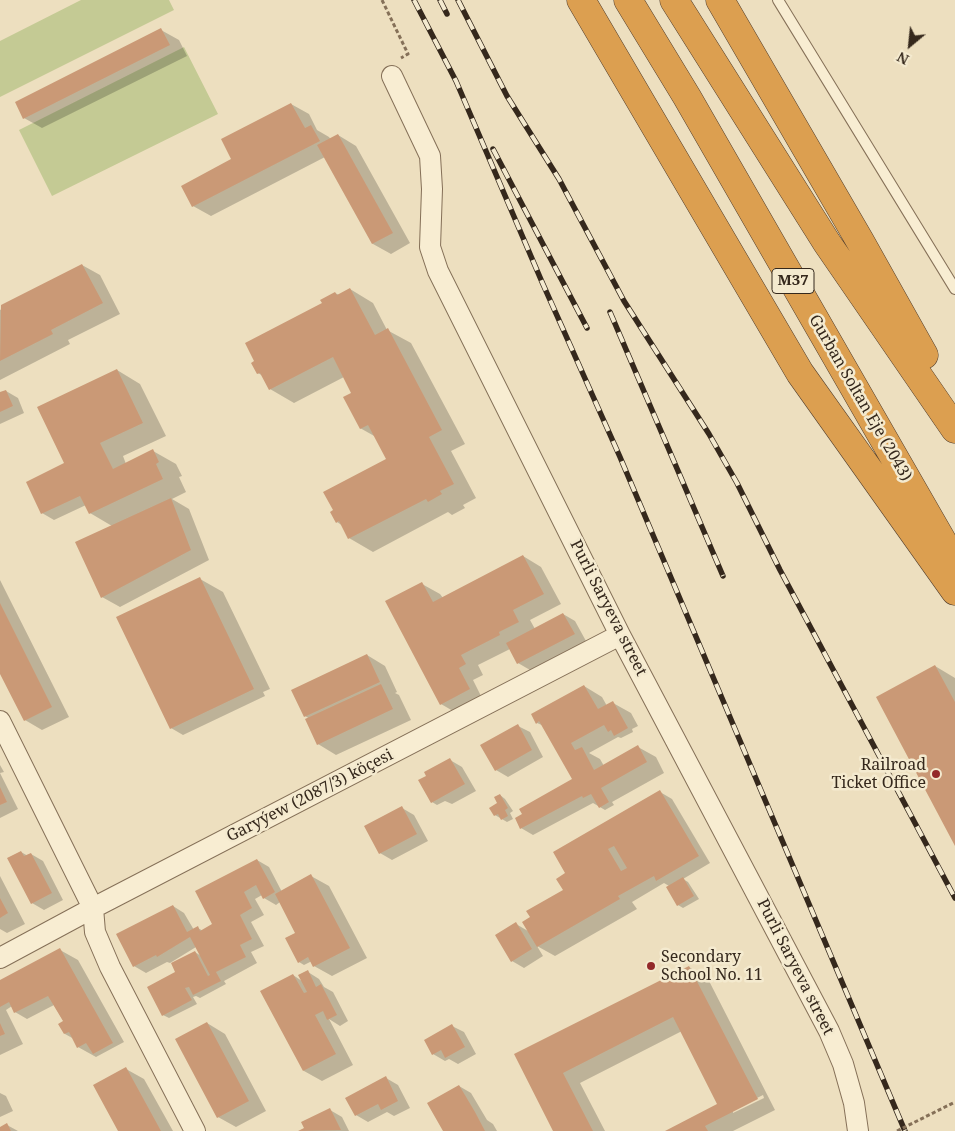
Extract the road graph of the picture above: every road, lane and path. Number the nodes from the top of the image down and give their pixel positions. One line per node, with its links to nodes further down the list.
1 (382, 0): 7 (path)
2 (581, 0): 12 (highway)
3 (628, 0): 11 (highway, Gurban Soltan Eje (2043) / M37)
4 (674, 0): 10 (highway)
5 (720, 0): 9 (highway)
6 (778, 0): 8 (lane)
7 (393, 69): 13 (street, Purli Saryeva street)
8 (955, 289)
9 (955, 411)
10 (955, 429)
11 (955, 564)
12 (955, 591)
13 (620, 635): 15 (street, Garyýew (2087/3) köçesi); 19 (street, Purli Saryeva street)
14 (0, 721): 15 (street)
15 (93, 908): 16 (street, Garyýew (2087/3) köçesi); 18 (street)
16 (0, 958)
17 (955, 1102): 20 (path, bridge)
18 (195, 1131)
19 (858, 1131)
20 (897, 1131)

